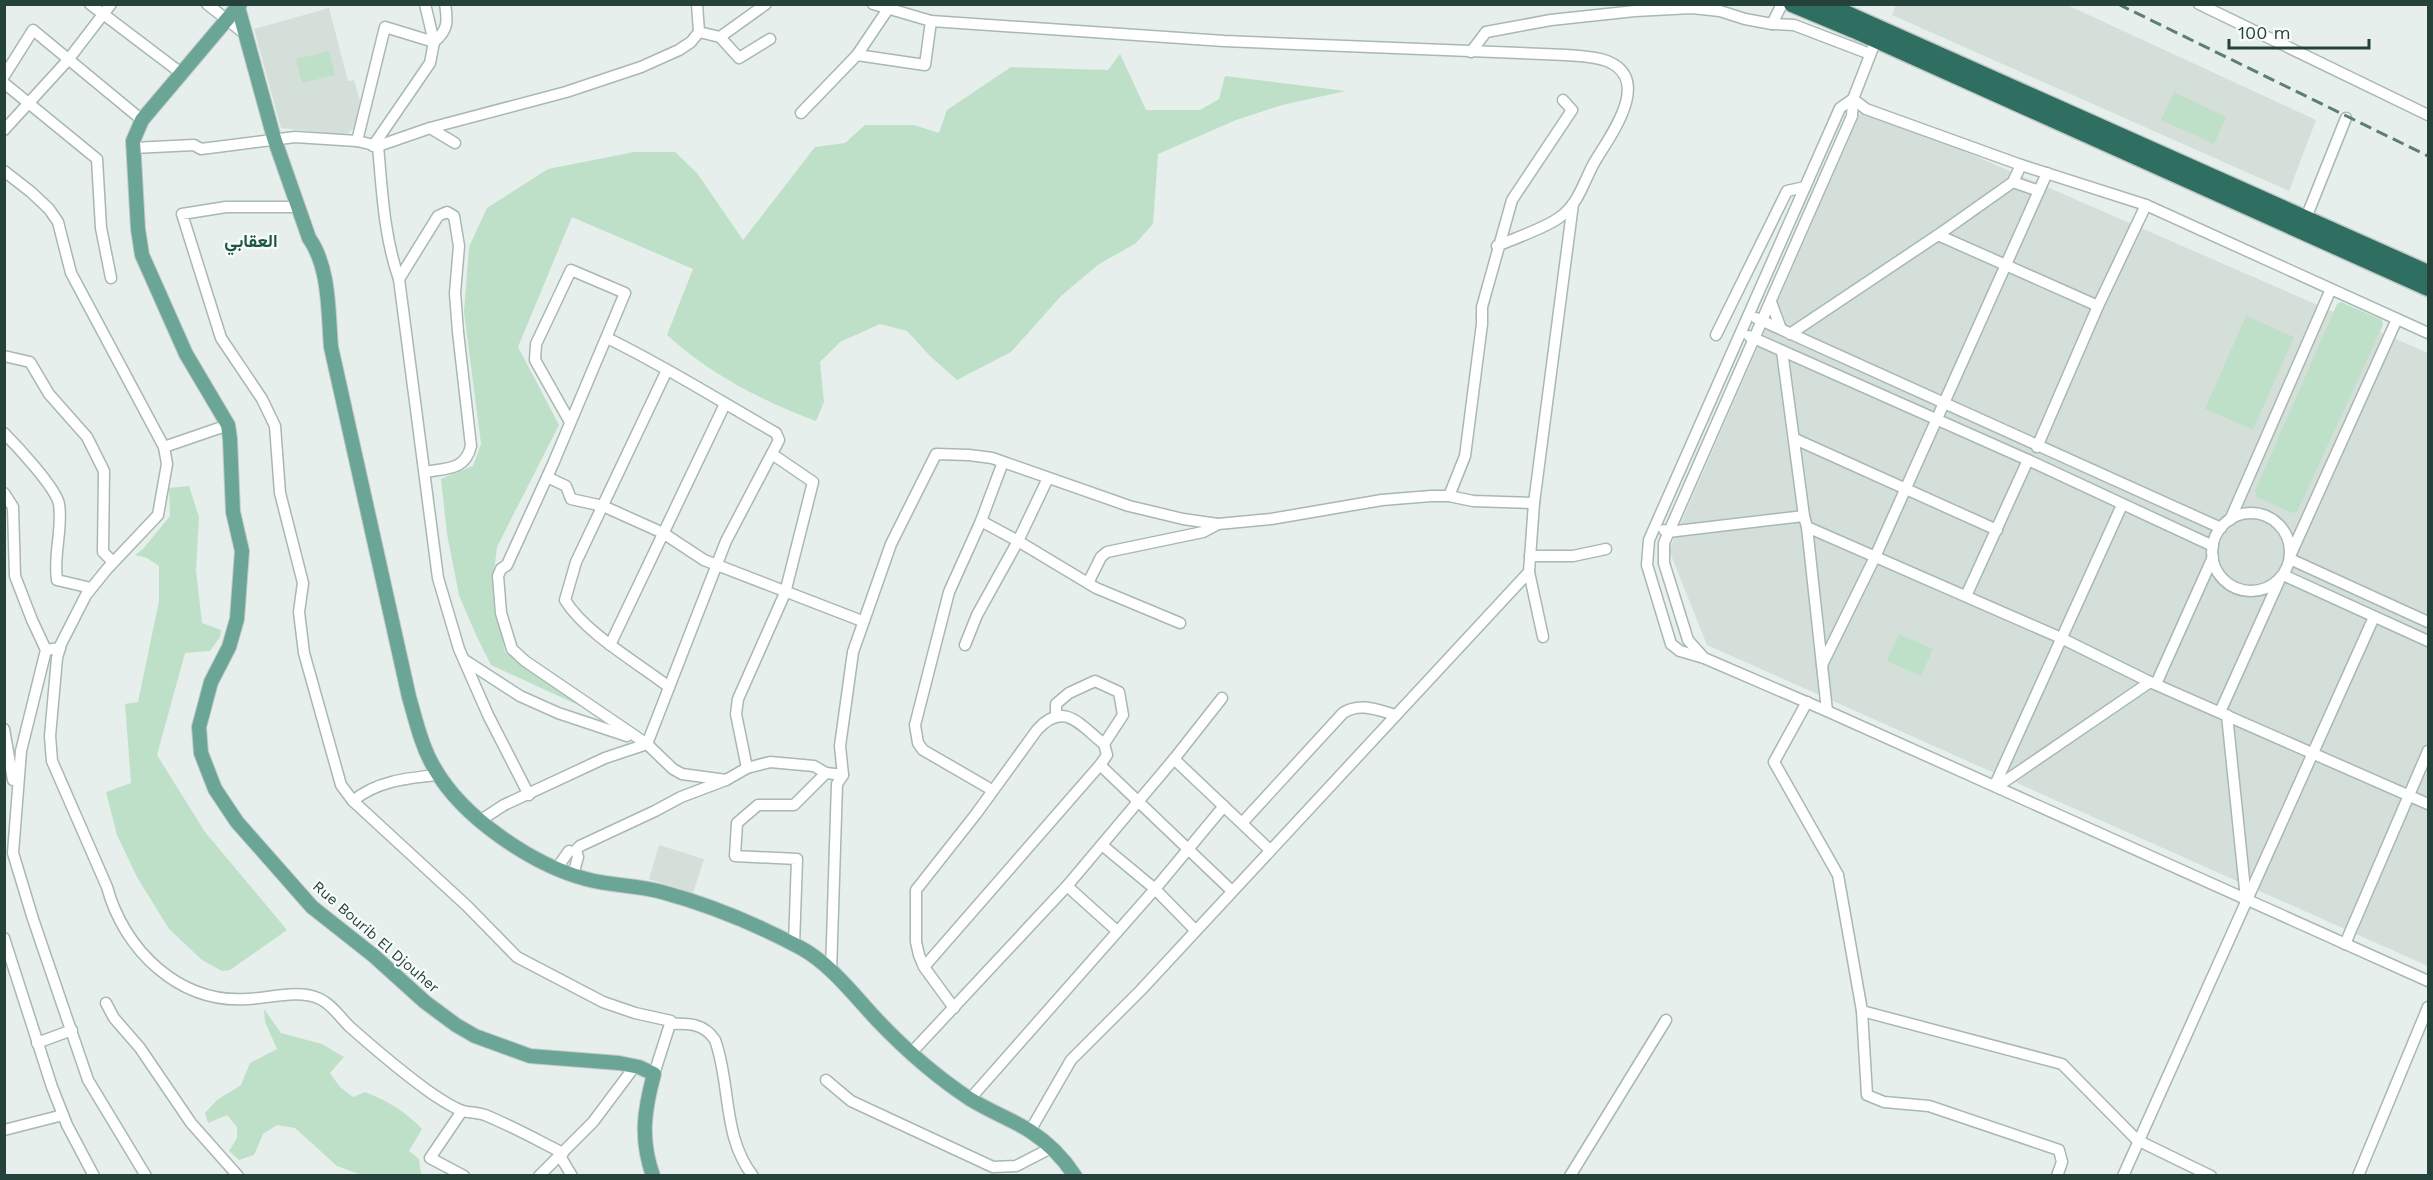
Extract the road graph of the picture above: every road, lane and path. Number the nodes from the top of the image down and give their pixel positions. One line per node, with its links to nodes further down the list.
1 (90, 4): 15 (street)
2 (111, 4): 15 (street)
3 (207, 4): 16 (street)
4 (425, 4): 24 (street)
5 (445, 4): 24 (street)
6 (697, 4): 19 (street)
7 (766, 4): 21 (street)
8 (873, 4): 14 (street)
9 (1782, 4): 18 (street)
10 (1792, 4): 22 (highway)
11 (1825, 4): 55 (highway)
12 (2199, 4): 36 (street)
13 (239, 6): 16 (main road, Rue Bourib El Djouher); 20 (main road)
14 (888, 9): 17 (street); 27 (street)
15 (103, 15): 28 (street); 29 (street)
16 (227, 20): 20 (street); 29 (main road, Rue Bourib El Djouher)
17 (932, 21): 26 (street); 27 (street)
18 (1772, 24): 22 (street); 26 (street)
19 (699, 32): 21 (street); 39 (street)
20 (245, 34): 41 (main road)
21 (720, 37): 23 (street)
22 (1851, 38): 25 (highway)
23 (770, 39)
24 (434, 42): 42 (street); 44 (street)
25 (1873, 47): 32 (street); 62 (highway)
26 (1471, 52): 52 (street)
27 (857, 55): 35 (street)
28 (68, 60): 30 (street); 34 (street); 38 (street)
29 (181, 73): 38 (main road, Rue Bourib El Djouher)
30 (4, 76)
31 (4, 83): 34 (street)
32 (1853, 99): 46 (street); 50 (street); 66 (street)
33 (1563, 100): 57 (street)
34 (29, 101): 40 (street); 60 (street)
35 (801, 113)
36 (2428, 115)
37 (2346, 117): 55 (street)
38 (142, 120): 45 (main road, Rue Bourib El Djouher)
39 (430, 128): 43 (street); 44 (street)
40 (4, 130)
41 (274, 138): 42 (street); 45 (street); 54 (main road)
42 (357, 141): 44 (street)
43 (455, 143)
44 (375, 146): 61 (street)
45 (133, 148): 84 (main road, Rue Bourib El Djouher)
46 (2021, 165): 48 (street); 49 (street)
47 (4, 171): 87 (street)
48 (2047, 173): 51 (street); 53 (street)
49 (2013, 182): 51 (street); 56 (street)
50 (1805, 188): 64 (street); 65 (street)
51 (2039, 191): 58 (street)
52 (1574, 204): 57 (street); 98 (street)
53 (2146, 205): 63 (street); 67 (street)
54 (298, 207): 155 (main road); 163 (street)
55 (2306, 218): 59 (highway)
56 (1938, 235): 58 (street); 71 (street)
57 (1497, 246): 97 (street)
58 (2006, 267): 67 (street); 80 (street)
59 (2428, 273)
60 (111, 278)
61 (399, 279): 92 (street); 92 (street)
62 (2428, 288)
63 (2331, 289): 69 (street); 101 (street)
64 (1738, 291): 65 (street); 74 (street)
65 (1756, 298): 68 (street)
66 (1771, 302): 70 (street); 71 (street)
67 (2098, 306): 88 (street)
68 (1749, 315): 70 (street); 72 (street)
69 (2397, 319): 73 (street); 115 (street)
70 (1763, 321): 71 (street); 76 (street)
71 (1785, 332): 77 (street); 80 (street)
72 (1741, 333): 76 (street); 105 (street)
73 (2428, 333)
74 (1716, 335)
75 (607, 338): 79 (street); 83 (street); 83 (street)
76 (1755, 339): 77 (street); 108 (street)
77 (1780, 350): 82 (street); 86 (street)
78 (4, 356): 116 (street)
79 (667, 370): 81 (street); 100 (street)
80 (1942, 403): 82 (street); 88 (street)
81 (724, 404): 89 (street); 109 (street)
82 (1935, 419): 90 (street); 95 (street)
83 (570, 422): 93 (street)
84 (228, 425): 87 (street); 197 (main road, Rue Bourib El Djouher)
85 (4, 433): 121 (street)
86 (1795, 439): 95 (street); 103 (street)
87 (164, 447): 116 (street)
88 (2037, 447): 106 (street)
89 (772, 454): 117 (street); 122 (street)
90 (2028, 460): 99 (street); 107 (street)
91 (1003, 462): 94 (street); 102 (street); 125 (street)
92 (425, 472): 136 (street)
93 (547, 477): 100 (street); 147 (street)
94 (1048, 477): 104 (street); 110 (street)
95 (1903, 489): 107 (street); 114 (street)
96 (4, 493): 134 (street)
97 (1449, 496): 98 (street); 104 (street)
98 (1534, 503): 113 (street)
99 (2122, 505): 112 (street); 129 (street)
100 (603, 506): 109 (street); 131 (street)
101 (2230, 520): 106 (street); 115 (street)
102 (981, 521): 110 (street); 159 (street)
103 (1806, 522): 108 (street); 114 (street); 137 (street)
104 (1218, 524): 120 (street)
105 (1656, 526): 108 (street); 135 (street)
106 (2221, 528): 112 (street)
107 (1997, 530): 123 (street)
108 (1668, 532): 135 (street)
109 (663, 533): 117 (street); 131 (street)
110 (1018, 541): 120 (street); 132 (street)
111 (1606, 549): 113 (street)
112 (2213, 551): 119 (street); 138 (street)
113 (1530, 556): 118 (street)
114 (1875, 557): 123 (street); 137 (street)
115 (2290, 557): 119 (street); 126 (street)
116 (113, 562): 121 (street)
117 (716, 565): 122 (street); 139 (street)
118 (1529, 572): 128 (street); 145 (street)
119 (2281, 577): 124 (street); 144 (street)
120 (1088, 583): 127 (street)
121 (91, 588): 133 (street)
122 (785, 592): 125 (street); 153 (street)
123 (1966, 596): 129 (street)
124 (2374, 617): 130 (street); 150 (street)
125 (862, 621): 156 (street)
126 (2428, 622)
127 (1180, 623)
128 (1544, 637)
129 (2061, 638): 138 (street); 158 (street)
130 (2428, 641)
131 (610, 645): 139 (street)
132 (965, 645)
133 (60, 648): 134 (street); 201 (street)
134 (46, 650): 162 (street)
135 (1704, 658): 141 (street)
136 (465, 661): 147 (street); 160 (street)
137 (1822, 665): 142 (street)
138 (2153, 683): 144 (street); 158 (street)
139 (669, 687): 147 (street)
140 (1222, 698): 151 (street)
141 (1807, 702): 142 (street); 191 (street)
142 (1827, 711): 158 (street)
143 (1060, 712): 148 (street); 148 (street); 159 (street)
144 (2223, 714): 150 (street); 179 (street)
145 (1395, 715): 168 (street); 172 (street)
146 (4, 729): 162 (street)
147 (647, 744): 157 (street); 160 (street)
148 (1104, 744): 152 (street)
149 (2428, 752): 161 (street)
150 (2313, 755): 161 (street); 179 (street)
151 (1174, 759): 164 (street); 166 (street)
152 (1100, 765): 164 (street); 185 (street)
153 (747, 768): 154 (street); 157 (street)
154 (826, 773): 156 (street); 184 (street)
155 (438, 775): 163 (street); 167 (main road)
156 (843, 775): 186 (street)
157 (726, 780): 175 (street)
158 (1997, 786): 179 (street)
159 (992, 790): 185 (street)
160 (529, 795): 167 (street)
161 (2409, 796): 165 (street); 183 (street)
162 (18, 801): 170 (street)
163 (353, 801): 193 (street)
164 (1138, 801): 169 (street); 171 (street)
165 (2428, 804)
166 (1224, 806): 168 (street); 171 (street)
167 (481, 820): 174 (main road)
168 (1242, 823): 172 (street)
169 (1102, 845): 176 (street); 177 (street)
170 (9, 850): 194 (street)
171 (1189, 850): 177 (street); 178 (street)
172 (1270, 850): 178 (street)
173 (570, 851): 174 (street)
174 (556, 868): 175 (main road)
175 (573, 875): 184 (main road)
176 (1067, 886): 181 (street); 190 (street)
177 (1155, 889): 180 (street); 181 (street)
178 (1232, 891): 180 (street)
179 (2246, 899): 183 (street); 205 (street)
180 (1195, 930): 204 (street)
181 (1117, 931): 200 (street)
182 (4, 938): 195 (street)
183 (2345, 944): 187 (street)
184 (794, 945): 186 (main road)
185 (924, 967): 190 (street)
186 (831, 972): 196 (main road)
187 (2428, 981)
188 (106, 1003): 210 (street)
189 (2428, 1007): 221 (street)
190 (954, 1008): 196 (street)
191 (1862, 1011): 205 (street); 218 (street)
192 (1666, 1020): 217 (street)
193 (670, 1024): 198 (street); 215 (street)
194 (72, 1030): 195 (street); 209 (street)
195 (37, 1042): 202 (street)
196 (912, 1052): 200 (main road)
197 (635, 1066): 198 (main road, Rue Bourib El Djouher); 207 (street)
198 (654, 1074): 214 (main road)
199 (826, 1080): 206 (street)
200 (970, 1099): 204 (main road)
201 (462, 1111): 207 (street); 211 (street)
202 (63, 1115): 203 (street); 208 (street)
203 (4, 1131)
204 (1030, 1131): 206 (main road)
205 (2137, 1140): 219 (street); 220 (street)
206 (1051, 1148): 216 (main road)
207 (561, 1155): 212 (street); 213 (street)
208 (94, 1176)
209 (146, 1176)
210 (238, 1176)
211 (464, 1176)
212 (539, 1176)
213 (572, 1176)
214 (653, 1176)
215 (753, 1176)
216 (1075, 1176)
217 (1570, 1176)
218 (2057, 1176)
219 (2123, 1176)
220 (2211, 1176)
221 (2358, 1176)

